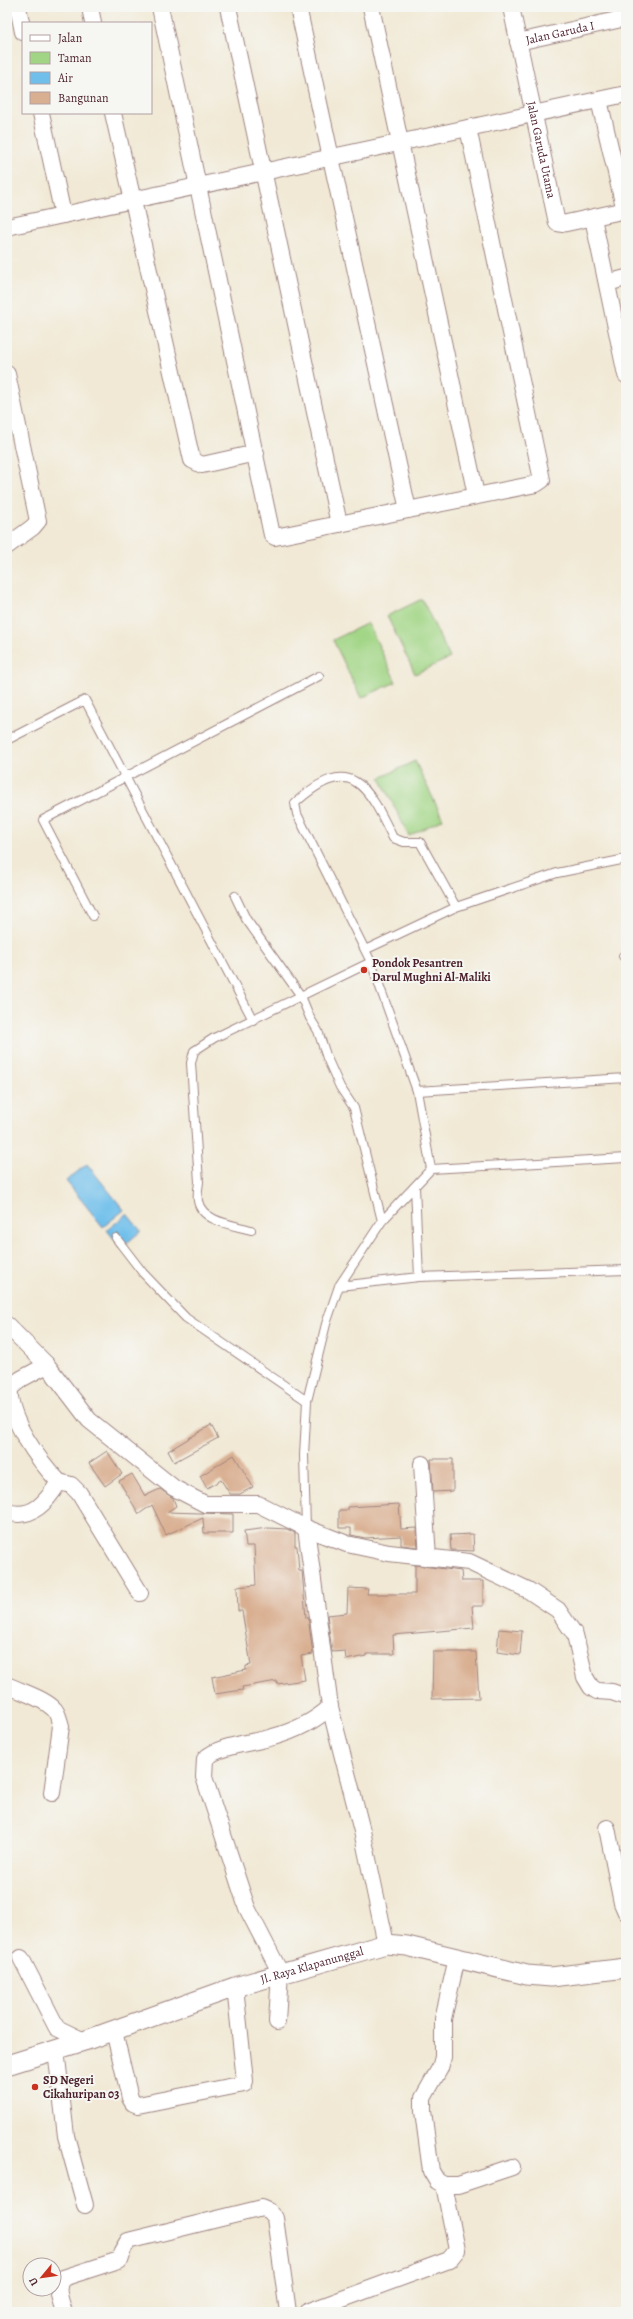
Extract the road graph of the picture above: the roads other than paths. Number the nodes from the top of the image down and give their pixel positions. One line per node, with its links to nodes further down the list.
1 (18, 7): 10 (street)
2 (90, 7): 9 (street)
3 (160, 7): 21 (street)
4 (228, 7): 20 (street)
5 (298, 7): 19 (street)
6 (371, 7): 18 (street)
7 (511, 7): 11 (street, Jalan Garuda Utama)
8 (626, 18): 11 (street, Jalan Garuda I)
9 (93, 22)
10 (22, 27)
11 (518, 42): 16 (street, Jalan Garuda Utama)
12 (626, 94): 13 (street)
13 (599, 100): 16 (street); 23 (street)
14 (41, 114): 24 (street)
15 (113, 114): 22 (street)
16 (534, 114): 17 (street); 25 (street, Jalan Garuda Utama)
17 (468, 128): 18 (street); 33 (street)
18 (400, 142): 19 (street); 33 (street)
19 (331, 157): 20 (street); 34 (street)
20 (263, 172): 21 (street); 35 (street)
21 (198, 186): 22 (street); 32 (street)
22 (133, 200): 24 (street); 32 (street)
23 (626, 210): 25 (street, Jalan Garuda Utama)
24 (63, 215): 26 (street)
25 (593, 218): 28 (street)
26 (7, 227)
27 (626, 278): 28 (street)
28 (607, 282): 29 (street)
29 (624, 351): 31 (street)
30 (7, 374): 36 (street)
31 (626, 375)
32 (256, 453): 35 (street)
33 (476, 495): 34 (street)
34 (408, 510): 35 (street)
35 (339, 524)
36 (7, 546)
37 (319, 676): 39 (lane)
38 (7, 740): 39 (lane)
39 (126, 777): 43 (lane); 47 (lane)
40 (626, 859): 42 (lane)
41 (234, 896): 46 (lane)
42 (456, 907): 44 (lane); 44 (lane)
43 (93, 916)
44 (365, 950): 45 (lane)
45 (371, 962): 46 (lane); 49 (lane)
46 (301, 996): 47 (lane); 53 (lane)
47 (253, 1020): 54 (lane)
48 (626, 1078): 49 (lane)
49 (417, 1091): 51 (lane)
50 (626, 1158): 51 (lane)
51 (431, 1169): 52 (lane)
52 (415, 1187): 53 (lane); 57 (lane)
53 (382, 1221): 58 (lane)
54 (250, 1230)
55 (116, 1238): 61 (lane)
56 (626, 1270): 57 (lane)
57 (419, 1277): 58 (lane)
58 (339, 1286): 61 (lane)
59 (7, 1326): 60 (street)
60 (47, 1365): 63 (street); 65 (street)
61 (307, 1401): 65 (lane)
62 (422, 1464): 66 (street)
63 (59, 1482): 64 (street); 67 (street)
64 (7, 1512)
65 (306, 1528): 66 (street); 71 (street)
66 (428, 1558): 70 (street)
67 (140, 1593)
68 (626, 1684): 70 (street)
69 (7, 1685): 72 (street)
70 (619, 1695)
71 (330, 1707): 75 (street); 79 (street)
72 (52, 1793)
73 (607, 1828): 74 (street)
74 (626, 1912)
75 (386, 1944): 77 (street, Jl. Raya Klapanunggal); 79 (street, Jl. Raya Klapanunggal)
76 (21, 1958): 83 (street)
77 (457, 1958): 78 (street, Jl. Raya Klapanunggal); 87 (street)
78 (626, 1968)
79 (280, 1972): 80 (street, Jl. Raya Klapanunggal); 81 (street)
80 (235, 1987): 82 (street, Jl. Raya Klapanunggal); 82 (street)
81 (276, 2022)
82 (114, 2031): 83 (street, Jl. Raya Klapanunggal)
83 (84, 2041): 84 (street, Jl. Raya Klapanunggal)
84 (56, 2050): 85 (street, Jl. Raya Klapanunggal); 88 (street)
85 (7, 2065)
86 (512, 2167): 87 (street)
87 (444, 2185): 91 (street)
88 (85, 2205)
89 (64, 2312): 90 (street)
90 (288, 2312)
91 (307, 2312)

